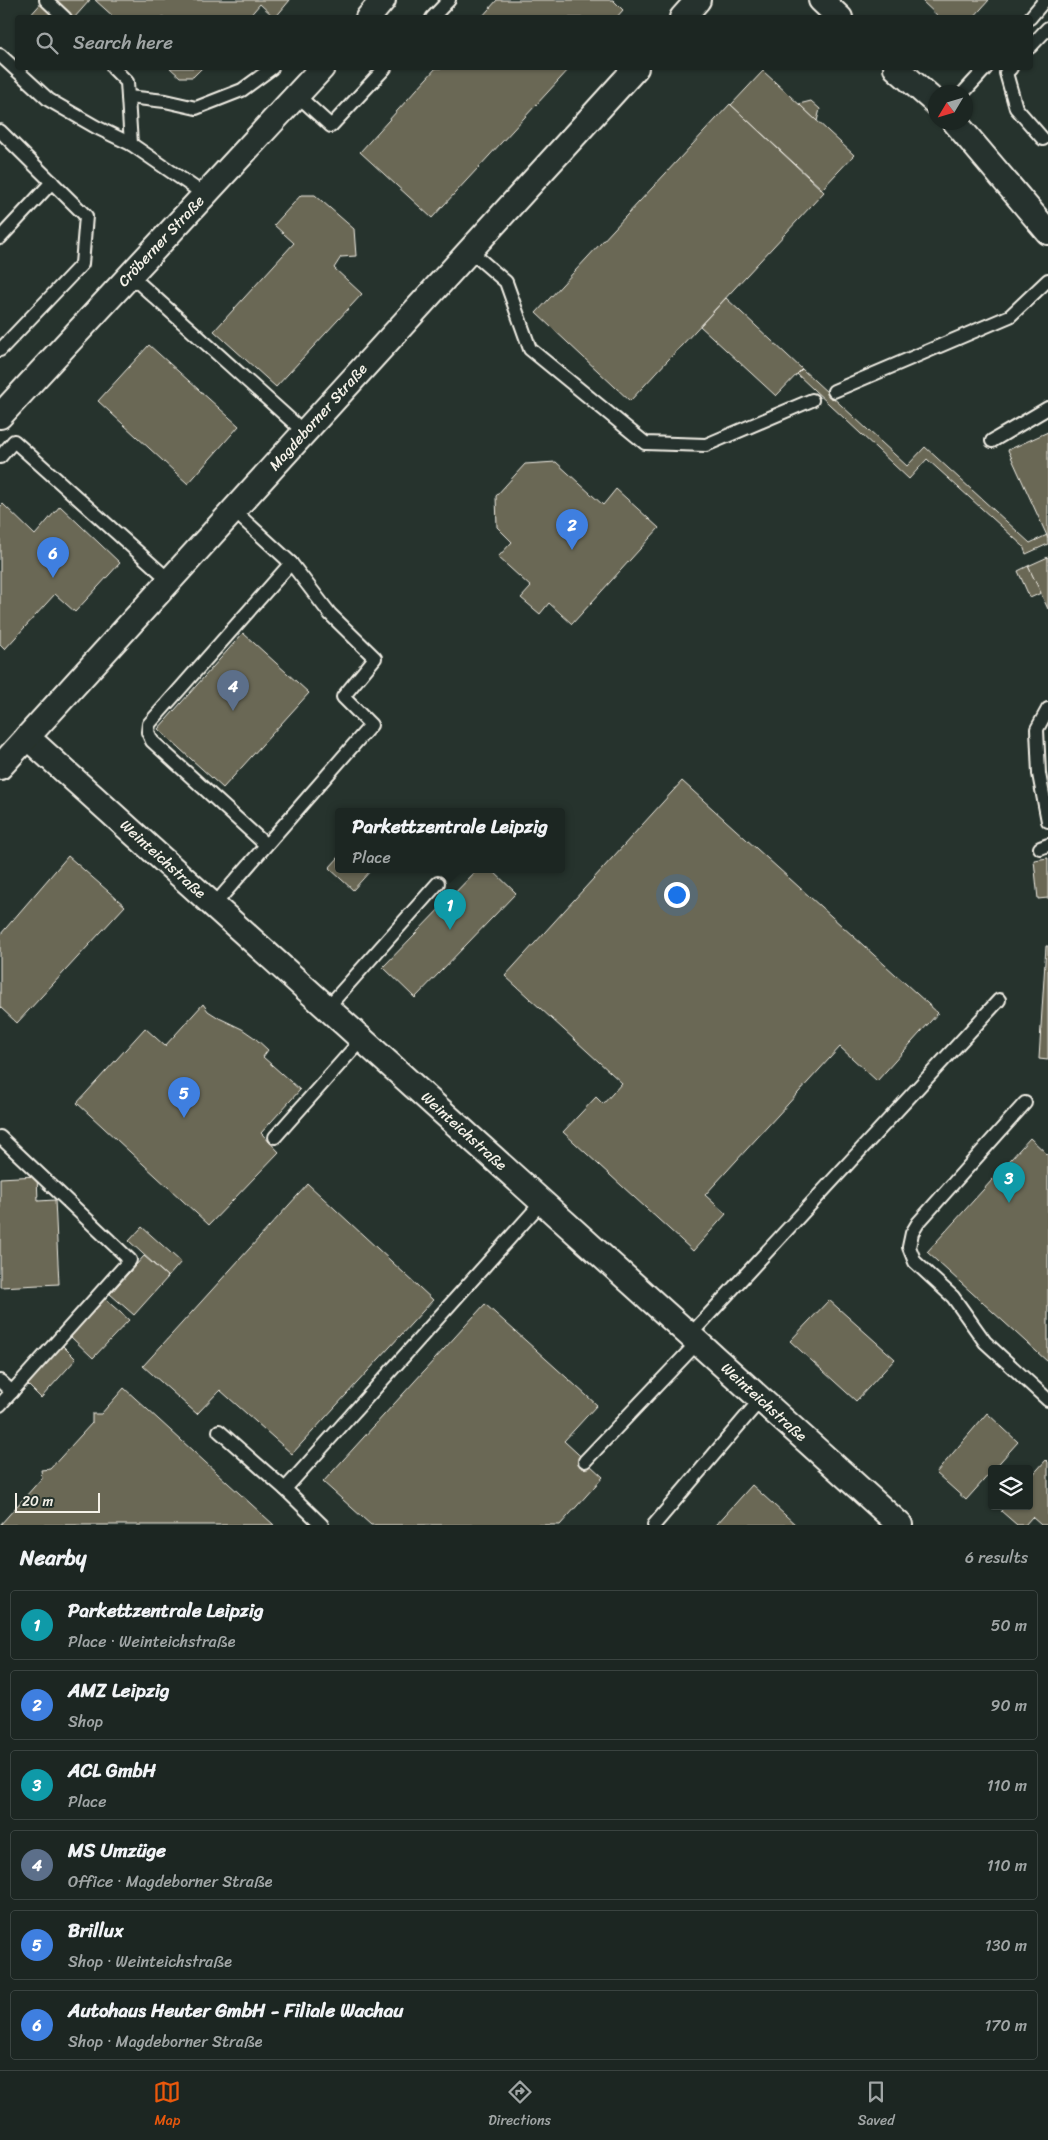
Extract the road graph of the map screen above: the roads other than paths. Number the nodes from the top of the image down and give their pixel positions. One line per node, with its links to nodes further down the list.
1 (46, 0): 7 (lane)
2 (383, 0): 8 (street)
3 (449, 0): 9 (lane)
4 (698, 0): 10 (street)
5 (821, 0): 11 (street)
6 (1045, 0): 12 (lane)
7 (62, 15)
8 (370, 15)
9 (435, 15)
10 (685, 15)
11 (837, 15)
12 (1032, 15)
13 (1048, 28): 14 (lane)
14 (1033, 44)
15 (0, 55): 16 (lane)
16 (15, 69)
17 (16, 70): 33 (lane)
18 (115, 70): 29 (lane)
19 (269, 70): 29 (lane)
20 (320, 70): 27 (street, Cröberner Straße)
21 (383, 70): 27 (lane)
22 (634, 70): 38 (street, Magdeborner Straße)
23 (898, 70): 28 (street)
24 (984, 70): 26 (lane)
25 (1008, 70): 32 (lane)
26 (970, 85)
27 (297, 95): 35 (street, Cröberner Straße)
28 (928, 96)
29 (128, 97): 33 (lane)
30 (962, 130): 36 (street)
31 (0, 131): 34 (lane)
32 (1043, 139)
33 (131, 144): 35 (lane)
34 (52, 182): 37 (lane); 41 (lane)
35 (205, 195): 39 (street, Cröberner Straße)
36 (1048, 232)
37 (0, 238)
38 (469, 250): 43 (lane); 46 (street, Magdeborner Straße)
39 (129, 274): 45 (street, Cröberner Straße); 46 (lane)
40 (1048, 280): 42 (lane)
41 (0, 350)
42 (834, 391)
43 (812, 400)
44 (1048, 408): 47 (lane)
45 (0, 416)
46 (304, 432): 49 (street, Magdeborner Straße)
47 (992, 441)
48 (0, 457): 51 (lane)
49 (233, 510): 50 (lane); 51 (street, Magdeborner Straße)
50 (291, 563): 56 (lane); 56 (lane)
51 (170, 580): 53 (street, Magdeborner Straße)
52 (1048, 709): 55 (lane)
53 (27, 737): 54 (street, Magdeborner Straße); 58 (street, Weinteichstraße)
54 (0, 767)
55 (1048, 821)
56 (266, 845): 58 (lane)
57 (438, 883): 60 (lane)
58 (214, 905): 60 (street, Weinteichstraße)
59 (999, 1000): 66 (lane)
60 (327, 1008): 61 (street, Weinteichstraße)
61 (362, 1039): 64 (lane); 65 (street, Weinteichstraße)
62 (1025, 1103): 70 (lane)
63 (0, 1137): 68 (lane)
64 (275, 1137)
65 (542, 1202): 66 (street, Weinteichstraße); 74 (lane)
66 (694, 1338): 69 (street, Weinteichstraße); 73 (lane)
67 (0, 1381): 68 (lane)
68 (12, 1392): 71 (lane)
69 (761, 1399): 76 (lane); 77 (street, Weinteichstraße)
70 (1048, 1400)
71 (0, 1405)
72 (219, 1431): 74 (lane)
73 (585, 1461)
74 (285, 1489): 75 (lane)
75 (322, 1525)
76 (654, 1525)
77 (900, 1525)

